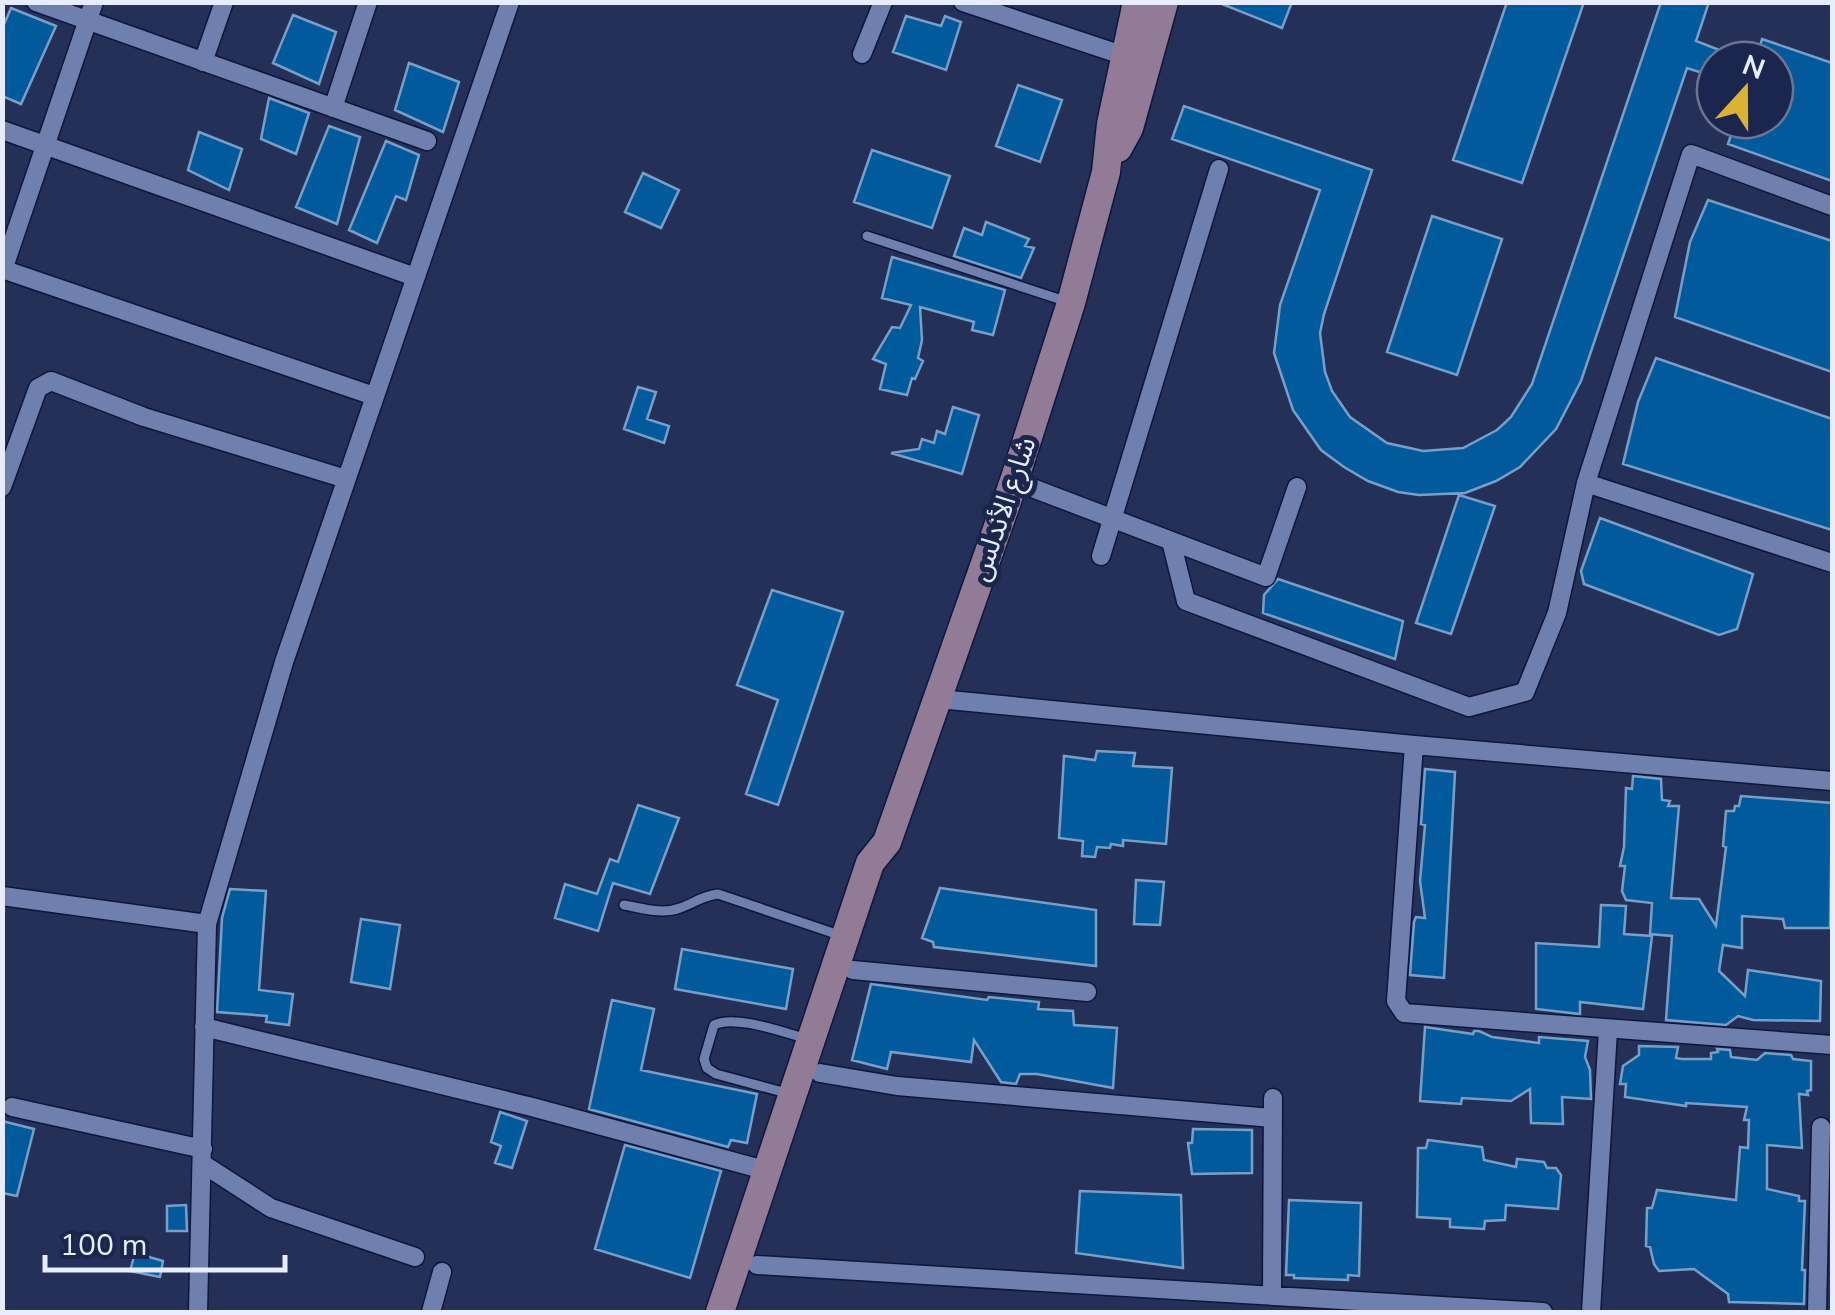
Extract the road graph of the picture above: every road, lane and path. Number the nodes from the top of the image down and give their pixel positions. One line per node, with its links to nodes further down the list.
1 (36, 2): 10 (street)
2 (94, 2): 10 (street)
3 (224, 2): 13 (street)
4 (368, 2): 14 (street)
5 (510, 2): 23 (street)
6 (883, 2): 11 (street)
7 (963, 2): 12 (street)
8 (1137, 2): 12 (main road, شارع الأندلس)
9 (1164, 2): 19 (main road, شارع الأندلس)
10 (88, 21): 13 (street); 17 (street)
11 (862, 54)
12 (1126, 56): 19 (main road, شارع الأندلس)
13 (202, 62): 14 (street)
14 (332, 108): 16 (street)
15 (2, 130): 17 (street)
16 (427, 142)
17 (46, 146): 22 (street); 23 (street)
18 (1220, 169): 31 (street)
19 (1106, 172): 24 (main road, شارع الأندلس)
20 (1832, 206): 28 (street)
21 (866, 236): 24 (lane)
22 (3, 269): 25 (street)
23 (415, 277): 25 (street)
24 (1071, 302): 27 (main road, شارع الأندلس)
25 (374, 396): 26 (street)
26 (346, 479): 29 (street); 41 (street)
27 (1014, 481): 31 (street); 35 (main road, شارع الأندلس)
28 (1586, 483): 32 (street); 34 (street)
29 (2, 487)
30 (1297, 487): 32 (street)
31 (1112, 519): 32 (street); 33 (street)
32 (1171, 541)
33 (1102, 556)
34 (1832, 563)
35 (938, 699): 36 (street); 38 (main road, شارع الأندلس)
36 (1414, 745): 37 (street); 46 (street)
37 (1832, 781)
38 (888, 842): 42 (main road, شارع الأندلس); 43 (main road, شارع الأندلس)
39 (2, 896): 41 (street)
40 (624, 905): 42 (lane)
41 (207, 924): 45 (street)
42 (845, 937): 47 (main road, شارع الأندلس)
43 (853, 970): 44 (street); 49 (main road, شارع الأندلس)
44 (1087, 992)
45 (204, 1027): 55 (street); 56 (street)
46 (1608, 1030): 48 (street); 66 (street)
47 (810, 1039): 50 (main road, شارع الأندلس); 50 (lane)
48 (1832, 1045)
49 (820, 1073): 53 (street); 58 (main road, شارع الأندلس)
50 (793, 1095): 56 (main road, شارع الأندلس)
51 (1274, 1098): 53 (street)
52 (12, 1106): 55 (street)
53 (1273, 1118): 60 (street)
54 (1822, 1127): 67 (street)
55 (203, 1156): 57 (street); 61 (street)
56 (768, 1171): 63 (main road, شارع الأندلس)
57 (416, 1257)
58 (757, 1265): 60 (street); 64 (main road, شارع الأندلس)
59 (442, 1272): 62 (street)
60 (1272, 1296): 65 (street)
61 (198, 1312)
62 (430, 1312)
63 (720, 1312)
64 (740, 1312)
65 (1543, 1312)
66 (1590, 1312)
67 (1817, 1312)

